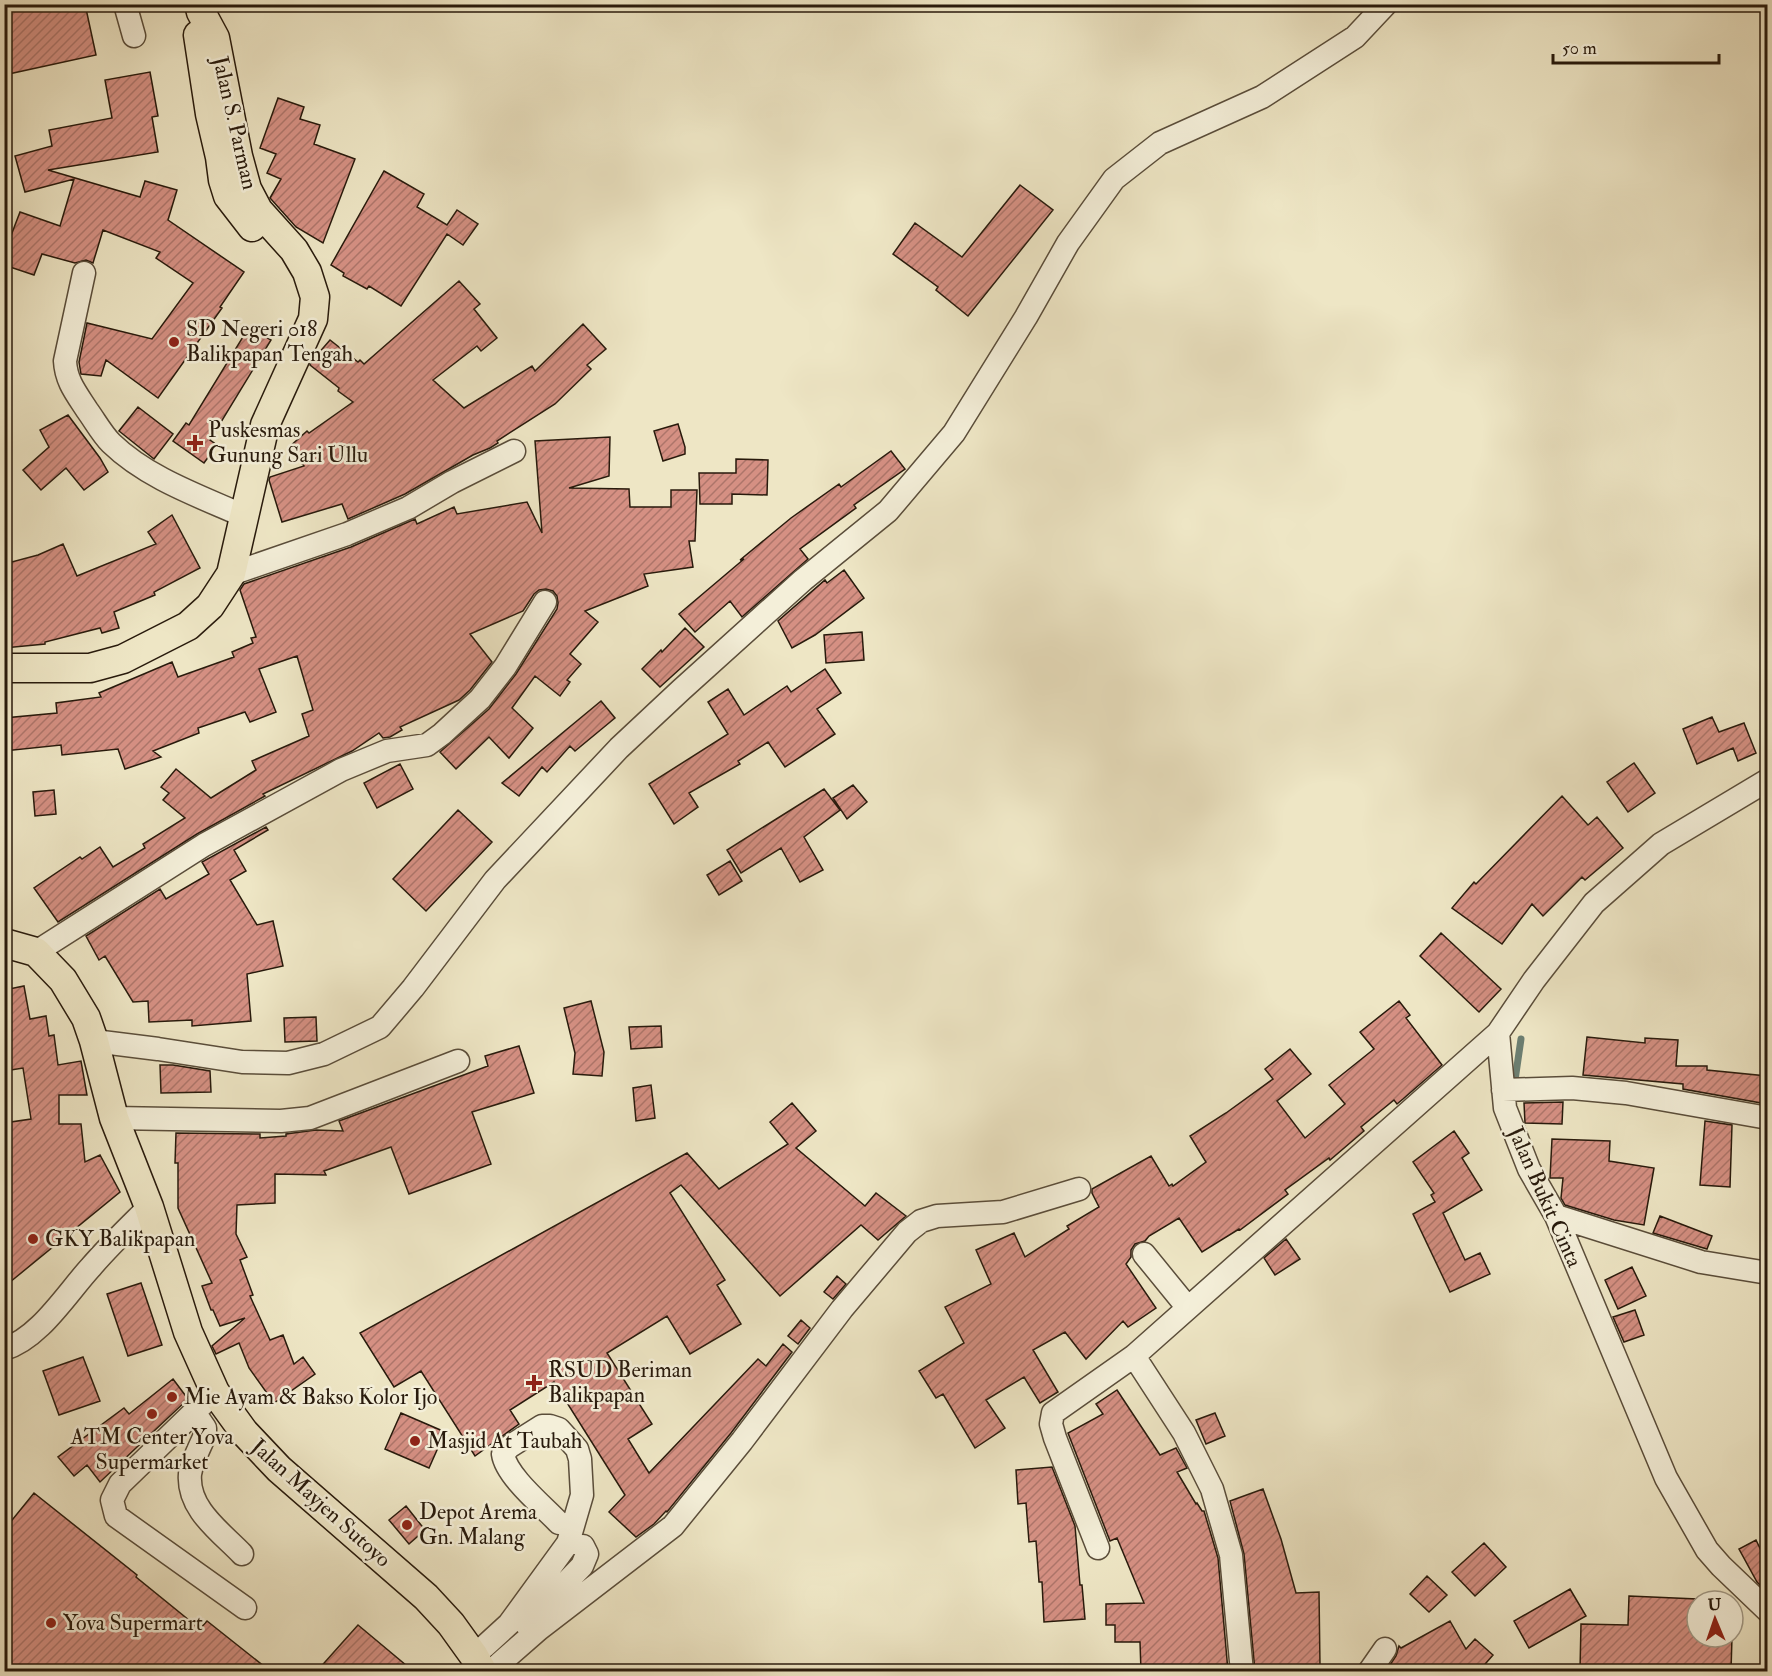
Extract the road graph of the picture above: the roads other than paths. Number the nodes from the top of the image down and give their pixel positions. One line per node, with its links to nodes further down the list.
1 (125, 4): 4 (street)
2 (1386, 4): 15 (street)
3 (200, 8): 7 (main road, Jalan S. Parman)
4 (134, 36)
5 (84, 273): 7 (street)
6 (514, 451): 8 (street)
7 (244, 516): 8 (main road, Jalan S. Parman)
8 (231, 574): 10 (main road, Jalan S. Parman)
9 (546, 603): 13 (street)
10 (4, 668)
11 (1767, 780): 14 (street)
12 (4, 943): 13 (main road)
13 (36, 952): 15 (main road, Jalan Mayjen Sutoyo)
14 (1498, 1033): 17 (street, Jalan Bukit Cinta); 25 (street)
15 (94, 1041): 18 (main road, Jalan Mayjen Sutoyo)
16 (458, 1061): 18 (street)
17 (1503, 1090): 19 (street); 22 (street, Jalan Bukit Cinta)
18 (114, 1118): 21 (main road, Jalan Mayjen Sutoyo)
19 (1767, 1118)
20 (1079, 1189): 37 (street)
21 (148, 1207): 26 (street); 28 (main road, Jalan Mayjen Sutoyo)
22 (1556, 1216): 24 (street); 35 (street, Jalan Bukit Cinta)
23 (1144, 1254): 25 (street)
24 (1767, 1273)
25 (1188, 1308): 27 (street)
26 (4, 1349)
27 (1134, 1356): 32 (street); 38 (street)
28 (215, 1392): 29 (street); 37 (main road, Jalan Mayjen Sutoyo)
29 (194, 1412): 33 (street); 34 (street)
30 (559, 1523): 37 (street)
31 (582, 1546): 37 (street)
32 (1098, 1548)
33 (242, 1554)
34 (246, 1608)
35 (1767, 1611)
36 (1385, 1649): 39 (street)
37 (482, 1666)
38 (1242, 1671)
39 (1369, 1671)

